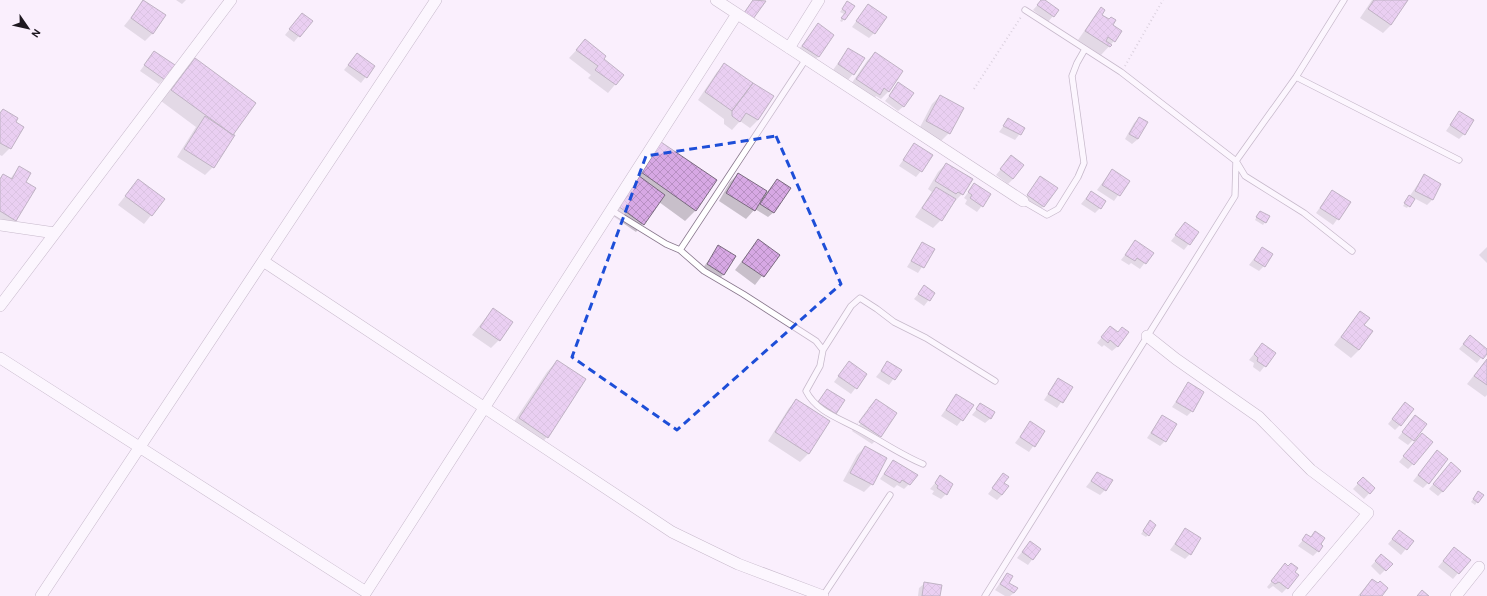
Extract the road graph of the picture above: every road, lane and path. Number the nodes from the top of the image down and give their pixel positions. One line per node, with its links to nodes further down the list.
1 (231, 0): 20 (street)
2 (436, 0): 23 (street)
3 (716, 0): 8 (street)
4 (819, 0): 9 (street)
5 (1163, 0): 12 (path)
6 (1344, 0): 13 (lane)
7 (1025, 10): 10 (lane); 14 (path)
8 (737, 14): 9 (street); 18 (street)
9 (789, 48): 11 (street)
10 (1085, 49): 12 (lane); 17 (lane)
11 (806, 58): 17 (street); 21 (lane)
12 (1121, 72): 16 (lane)
13 (1296, 77): 15 (lane); 16 (lane)
14 (974, 89)
15 (1459, 160)
16 (1236, 161): 22 (lane); 25 (lane)
17 (1023, 201)
18 (611, 210): 21 (lane); 29 (street)
19 (0, 225): 20 (street)
20 (55, 233): 24 (street)
21 (680, 250): 26 (lane)
22 (1352, 251)
23 (263, 261): 29 (street); 30 (street)
24 (0, 306)
25 (1147, 336): 36 (lane); 37 (street)
26 (823, 350): 28 (lane); 31 (lane)
27 (0, 358): 30 (street)
28 (995, 381)
29 (485, 406): 30 (street); 35 (street)
30 (140, 447): 34 (street)
31 (923, 464)
32 (890, 495): 35 (lane)
33 (1478, 567): 38 (street)
34 (41, 596)
35 (823, 596)
36 (985, 596)
37 (1298, 596)
38 (1456, 596)

